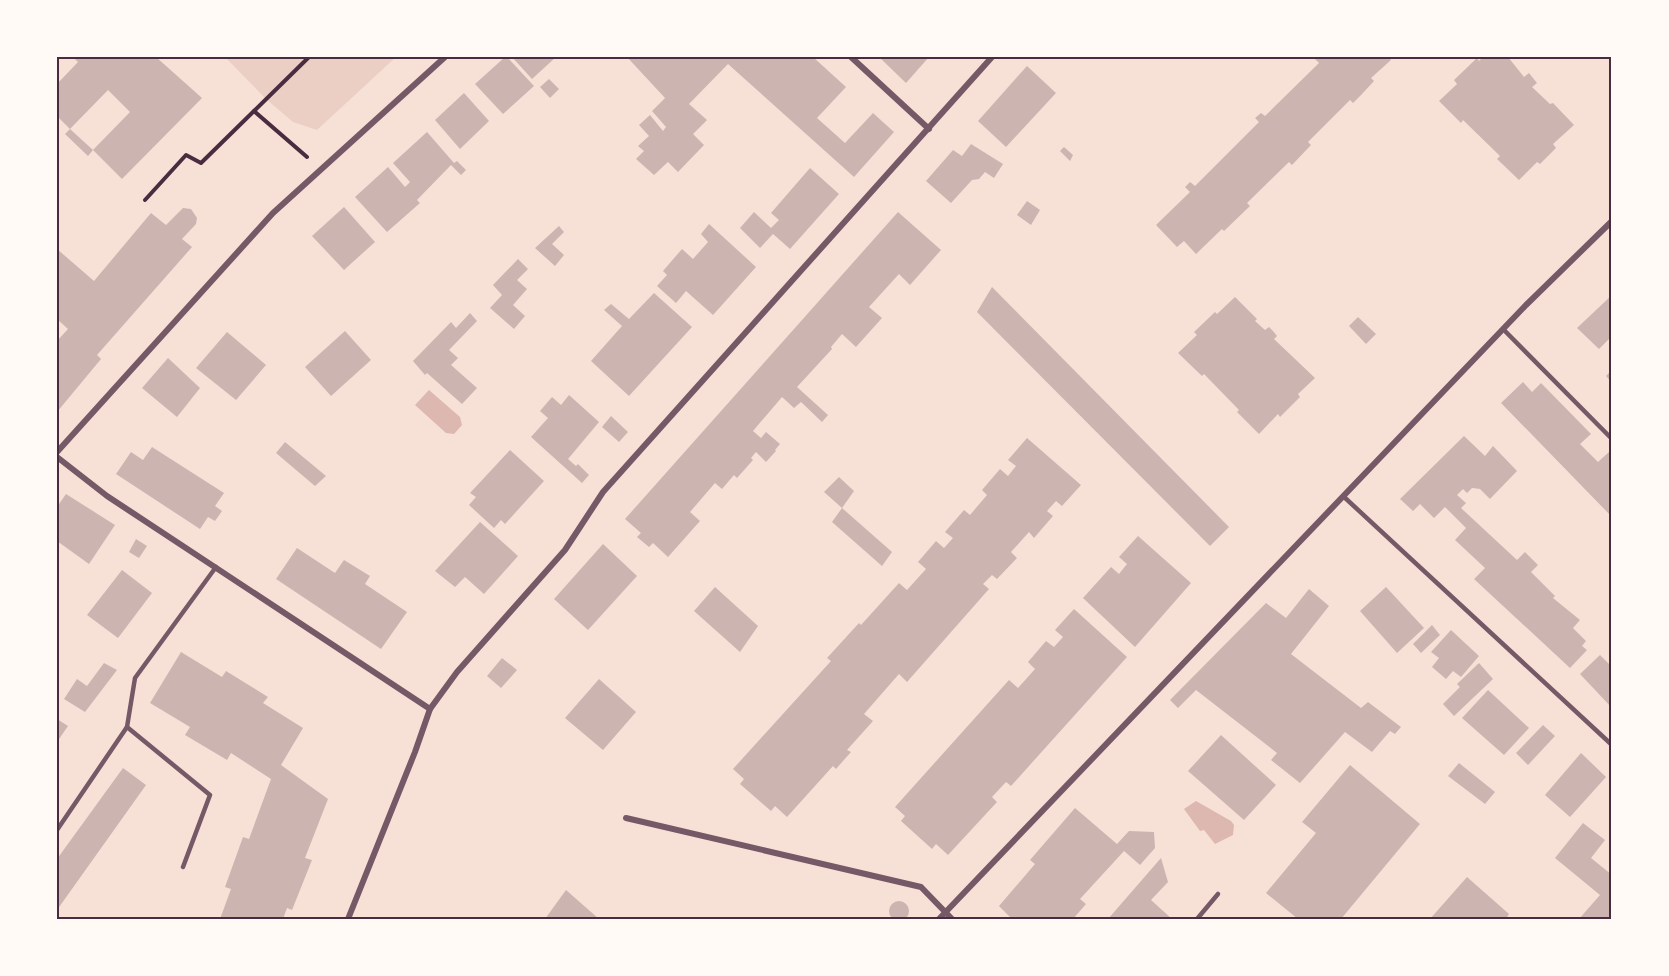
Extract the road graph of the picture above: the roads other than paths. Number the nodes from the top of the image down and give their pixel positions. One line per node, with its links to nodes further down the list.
1 (446, 57): 8 (street)
2 (851, 57): 4 (street)
3 (992, 57): 4 (street)
4 (929, 129): 12 (street)
5 (1612, 221): 6 (street)
6 (1503, 329): 7 (lane); 10 (street)
7 (1612, 439)
8 (57, 452)
9 (57, 457): 11 (street)
10 (1343, 496): 14 (lane); 19 (street)
11 (216, 567): 12 (street); 13 (lane)
12 (430, 709): 20 (street)
13 (127, 727): 16 (lane); 17 (lane)
14 (1612, 745)
15 (626, 819): 19 (street)
16 (57, 830)
17 (183, 867)
18 (1218, 894): 23 (lane)
19 (945, 912): 21 (street); 22 (street)
20 (348, 919)
21 (939, 919)
22 (952, 919)
23 (1197, 919)

